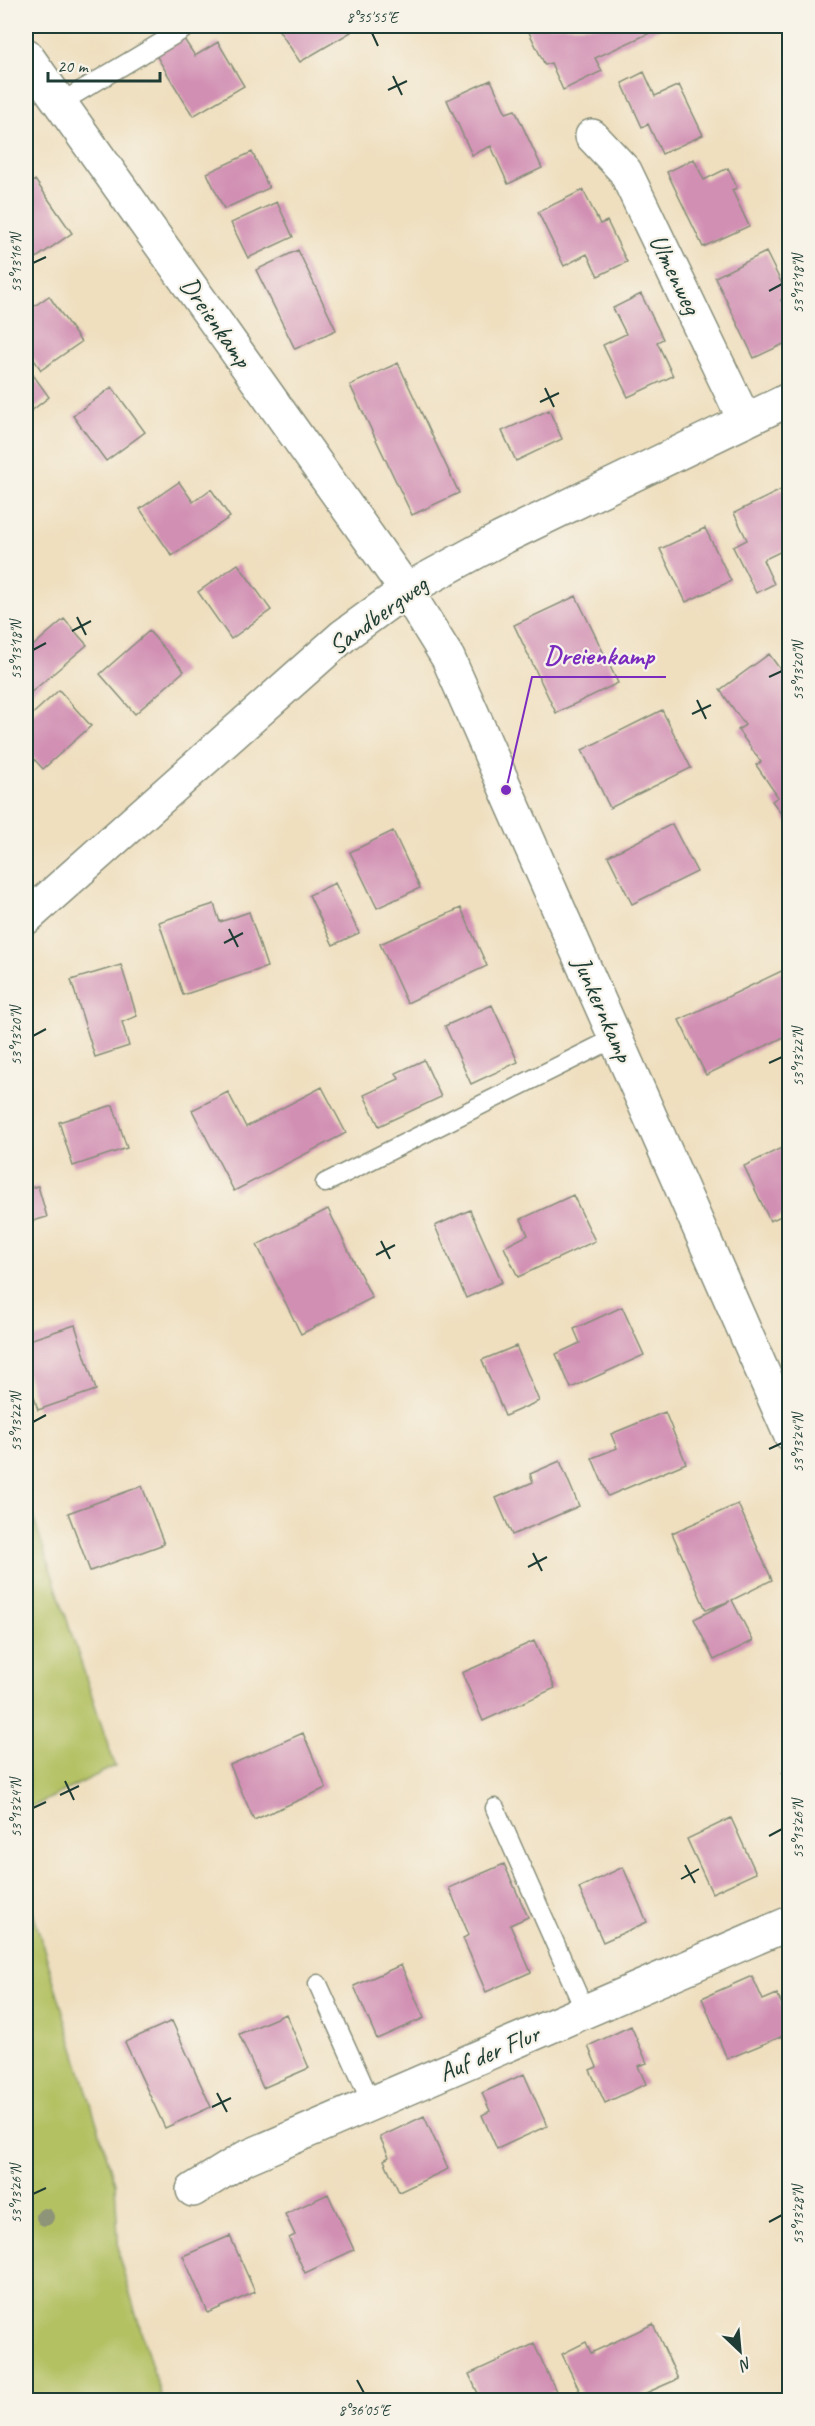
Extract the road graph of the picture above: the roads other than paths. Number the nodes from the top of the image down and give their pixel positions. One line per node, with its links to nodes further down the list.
1 (189, 26): 3 (lane)
2 (26, 55): 3 (street, Dreienkamp)
3 (60, 104): 7 (street, Dreienkamp)
4 (592, 136): 6 (street, Ulmenweg)
5 (789, 399): 6 (street, Sandbergweg)
6 (745, 421): 7 (street, Sandbergweg)
7 (406, 590): 8 (street, Sandbergweg); 9 (street, Junkernkamp)
8 (26, 918)
9 (615, 1038): 10 (lane); 11 (street, Junkernkamp)
10 (325, 1183)
11 (789, 1434)
12 (495, 1808): 15 (lane)
13 (789, 1923): 15 (street, Auf der Flur)
14 (318, 1984): 16 (lane)
15 (585, 2011): 16 (street, Auf der Flur)
16 (372, 2104): 17 (street, Auf der Flur)
17 (193, 2190)

